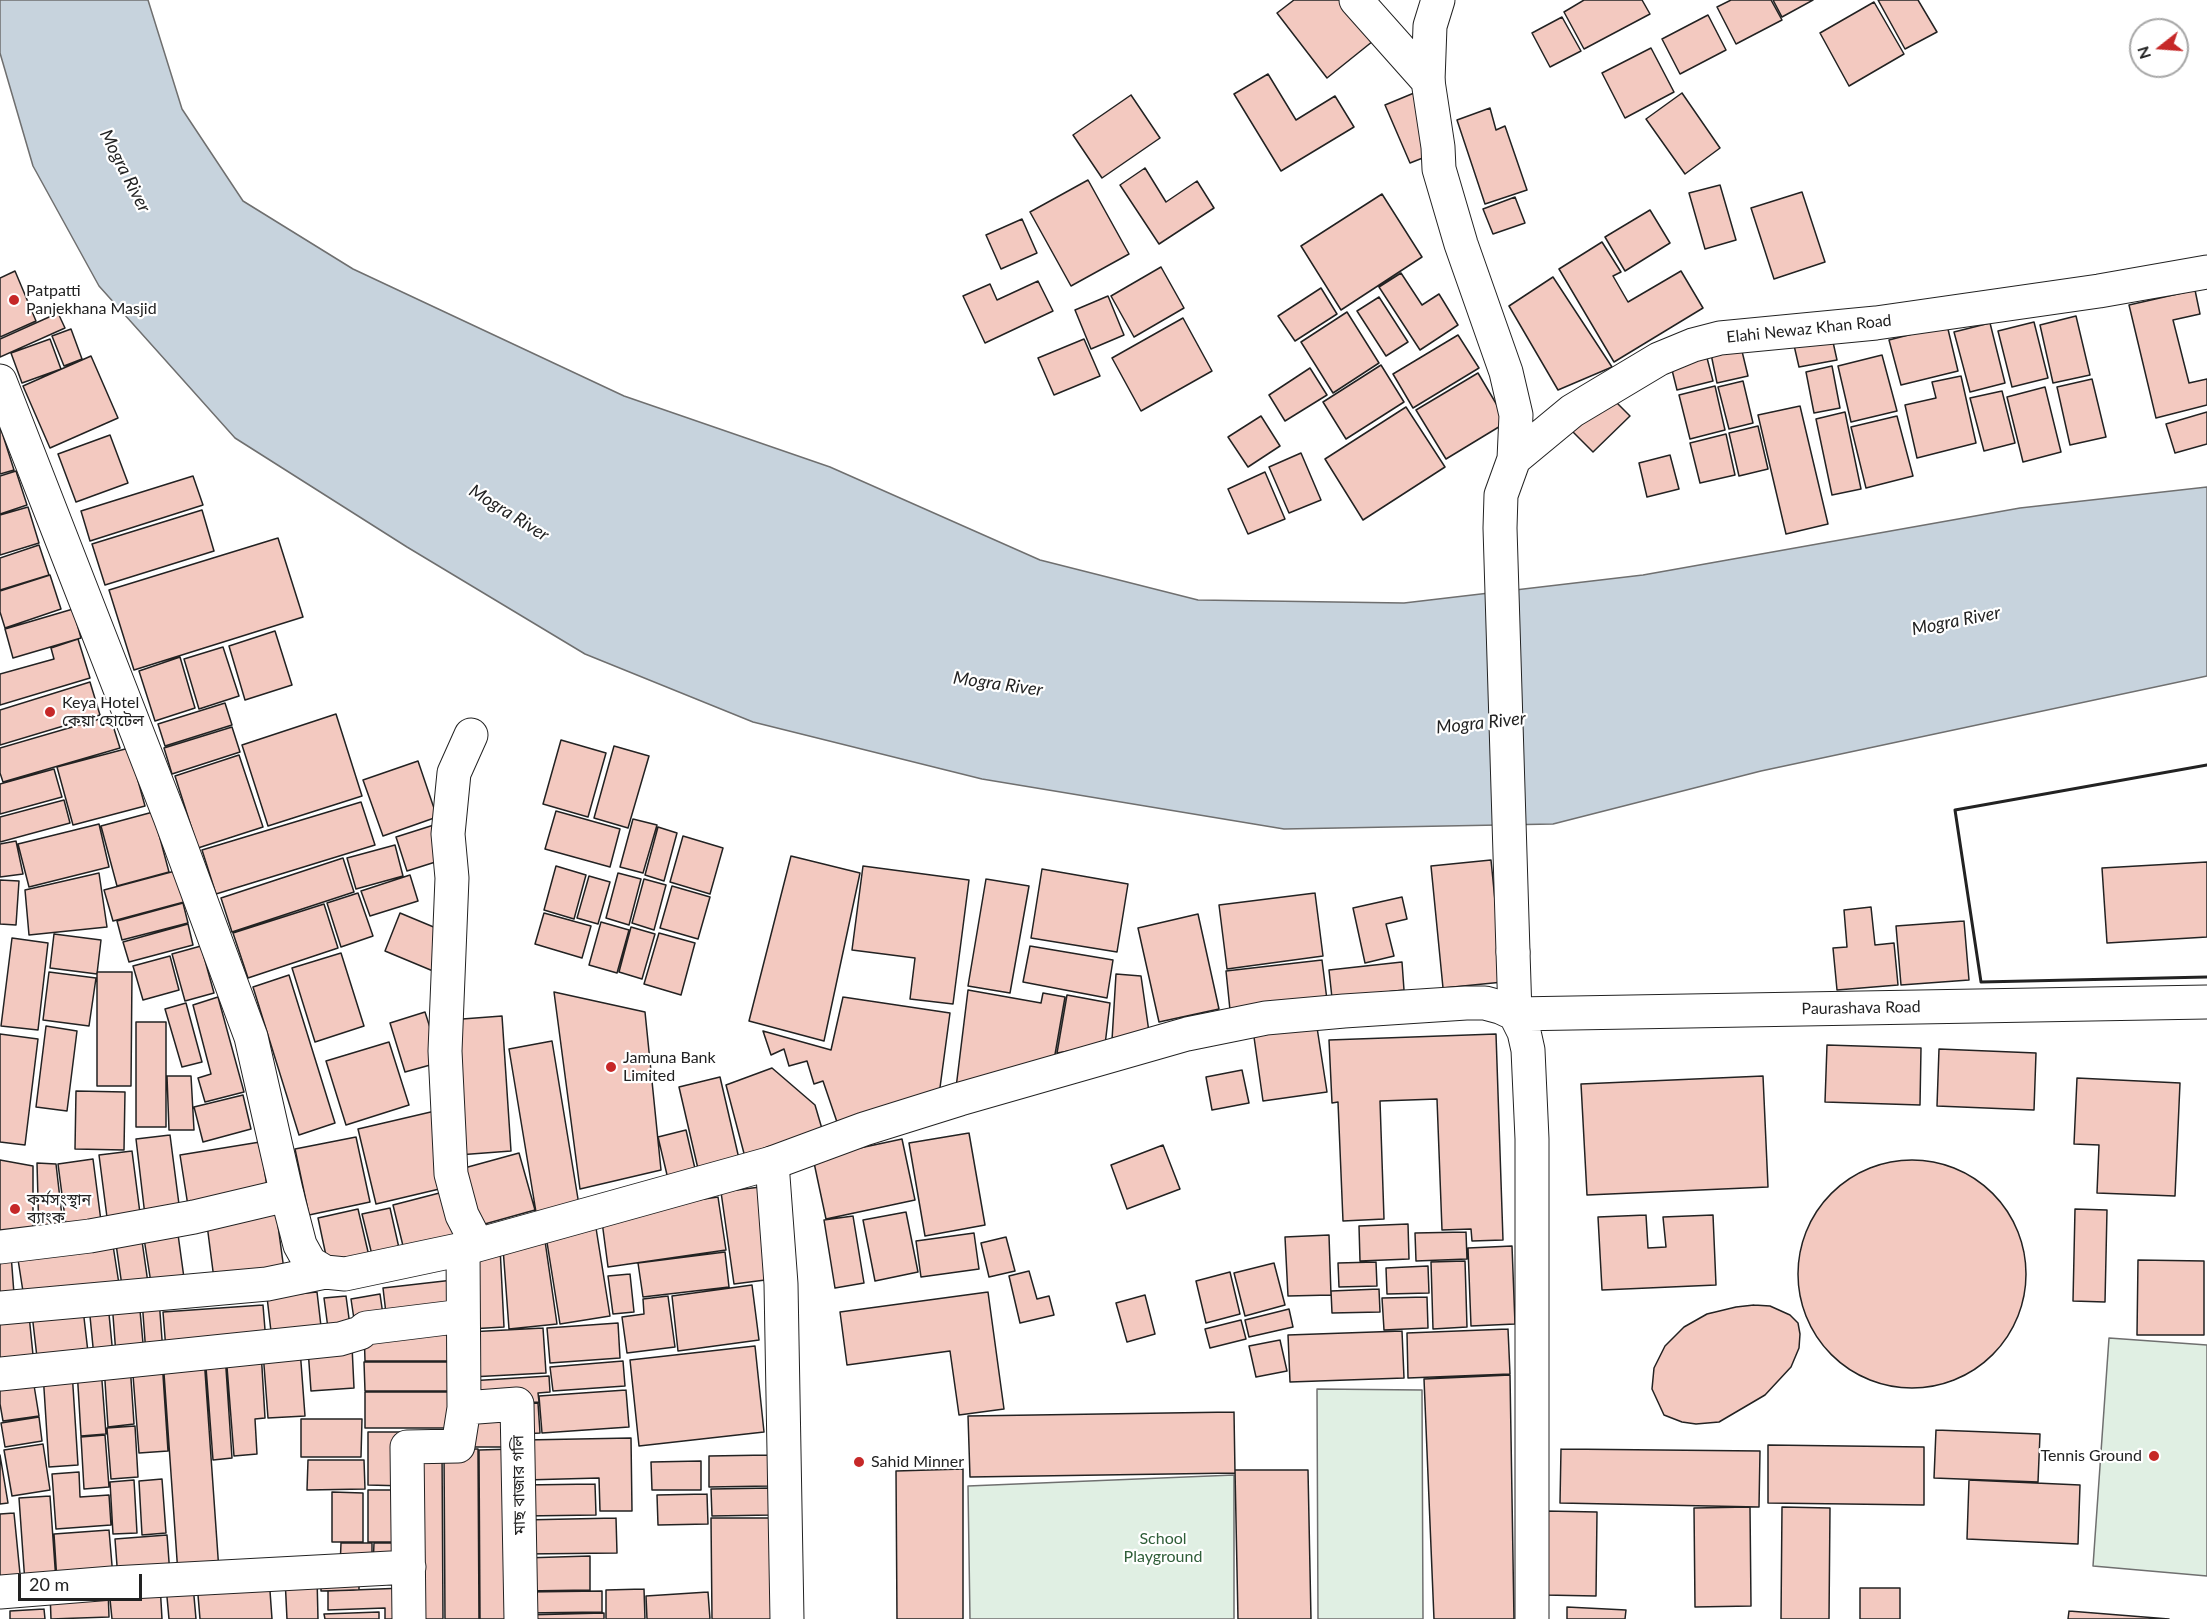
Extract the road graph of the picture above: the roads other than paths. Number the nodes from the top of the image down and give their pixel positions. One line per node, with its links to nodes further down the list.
1 (1356, 0): 3 (street)
2 (1438, 0): 3 (street)
3 (1428, 81): 6 (street)
4 (2207, 272): 6 (street, Elahi Newaz Khan Road)
5 (0, 381): 11 (street)
6 (1514, 459): 9 (street)
7 (471, 735): 13 (street)
8 (2207, 1002): 9 (street, Paurashava Road)
9 (1515, 1014): 10 (street); 24 (street)
10 (772, 1163): 13 (street); 23 (street)
11 (287, 1195): 12 (street); 14 (street)
12 (0, 1247)
13 (470, 1247): 14 (street); 16 (street)
14 (325, 1272): 15 (street)
15 (0, 1308)
16 (463, 1316): 17 (street); 18 (street)
17 (0, 1374)
18 (464, 1408): 19 (street); 22 (street, মাছ বাজার গলি)
19 (409, 1567): 20 (street); 21 (street)
20 (0, 1592)
21 (409, 1619)
22 (521, 1619)
23 (787, 1619)
24 (1532, 1619)

